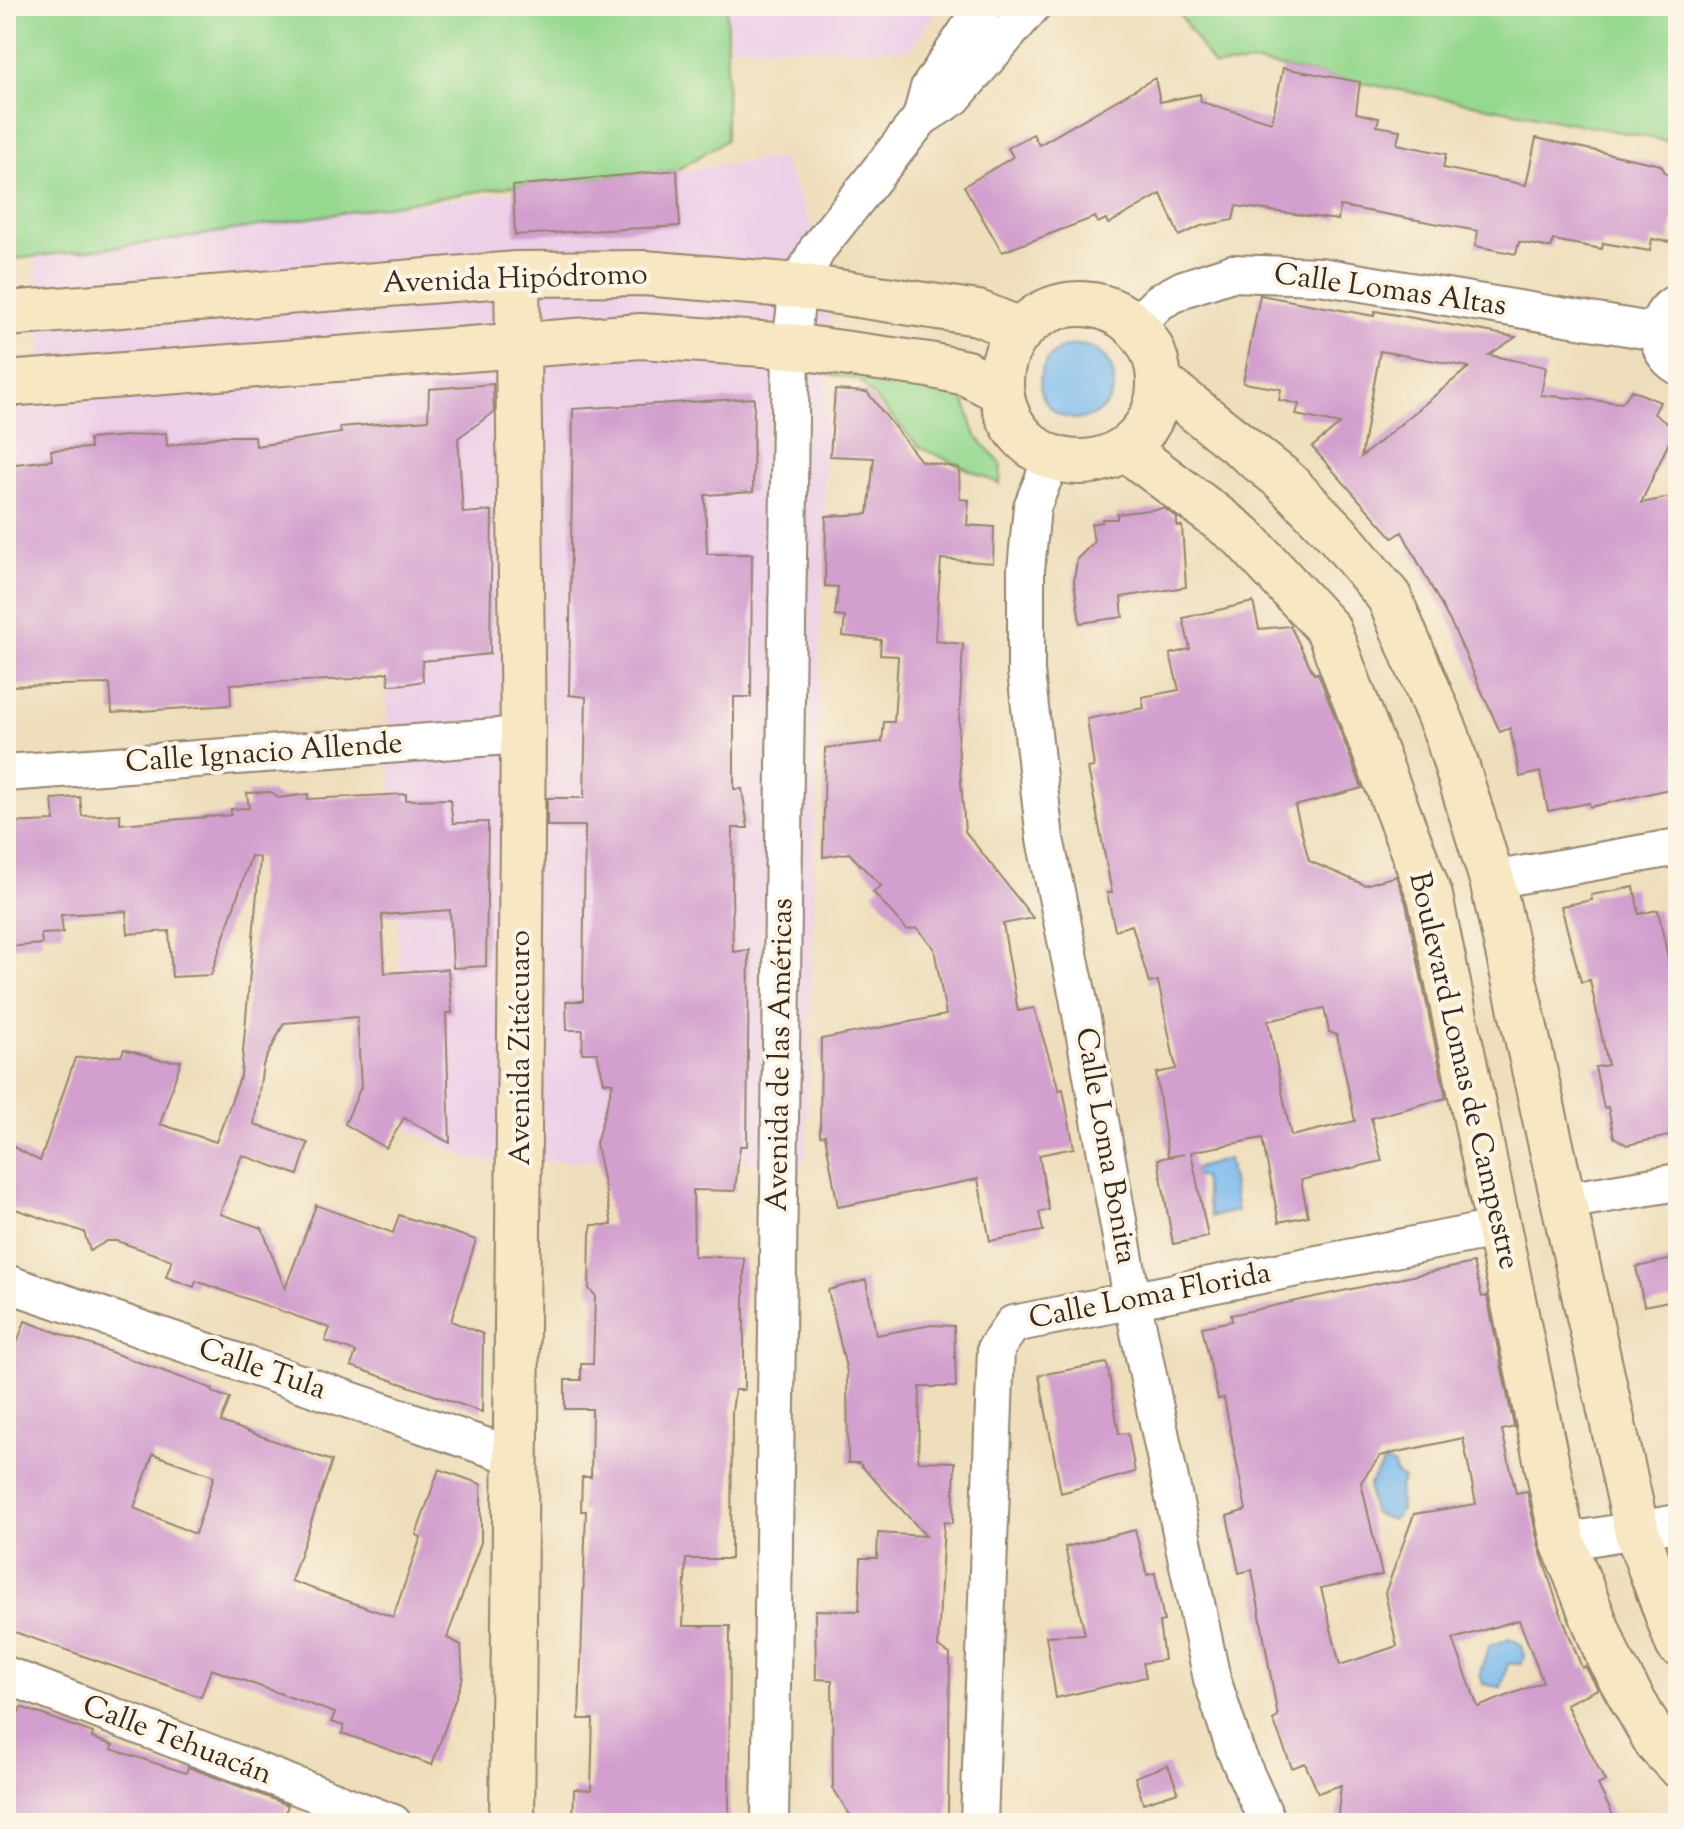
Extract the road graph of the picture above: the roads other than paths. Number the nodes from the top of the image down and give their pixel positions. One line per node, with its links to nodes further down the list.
1 (984, 6): 3 (street)
2 (1032, 6): 3 (street)
3 (921, 118): 5 (street)
4 (517, 274): 5 (main road, Avenida Hipódromo); 7 (main road, Avenida Hipódromo); 11 (main road, Avenida Zitácuaro)
5 (798, 286): 9 (main road, Avenida Hipódromo); 12 (street, Avenida de las Américas)
6 (1678, 302): 10 (street)
7 (6, 314)
8 (1136, 325): 9 (main road); 10 (street, Calle Lomas Altas); 14 (main road)
9 (1020, 330): 16 (main road)
10 (1657, 332): 13 (street)
11 (519, 345): 12 (main road, Avenida Hipódromo); 15 (main road, Avenida Hipódromo); 19 (main road, Avenida Zitácuaro)
12 (791, 346): 16 (main road, Avenida Hipódromo); 36 (street, Avenida de las Américas)
13 (1678, 366)
14 (1160, 382): 17 (main road); 22 (main road)
15 (6, 384)
16 (1001, 391): 18 (main road)
17 (1126, 449): 18 (main road); 25 (main road, Boulevard Lomas de Campestre)
18 (1052, 458): 27 (street, Calle Loma Bonita)
19 (523, 735): 20 (street, Calle Ignacio Allende); 28 (main road, Avenida Zitácuaro)
20 (6, 773)
21 (1678, 847): 22 (street)
22 (1492, 880): 24 (main road)
23 (1678, 1182): 24 (street)
24 (1565, 1201): 29 (main road)
25 (1500, 1228): 27 (street, Calle Loma Florida); 30 (main road, Boulevard Lomas de Campestre)
26 (6, 1283): 28 (street, Calle Tula)
27 (1132, 1299): 37 (street, Calle Loma Florida); 38 (street, Calle Loma Bonita)
28 (517, 1457): 35 (main road, Avenida Zitácuaro)
29 (1658, 1527): 30 (street); 31 (main road)
30 (1563, 1542): 33 (main road, Boulevard Lomas de Campestre)
31 (1678, 1644)
32 (6, 1675): 34 (street, Calle Tehuacán)
33 (1678, 1765)
34 (393, 1823)
35 (512, 1823)
36 (770, 1823)
37 (979, 1823)
38 (1268, 1823)

